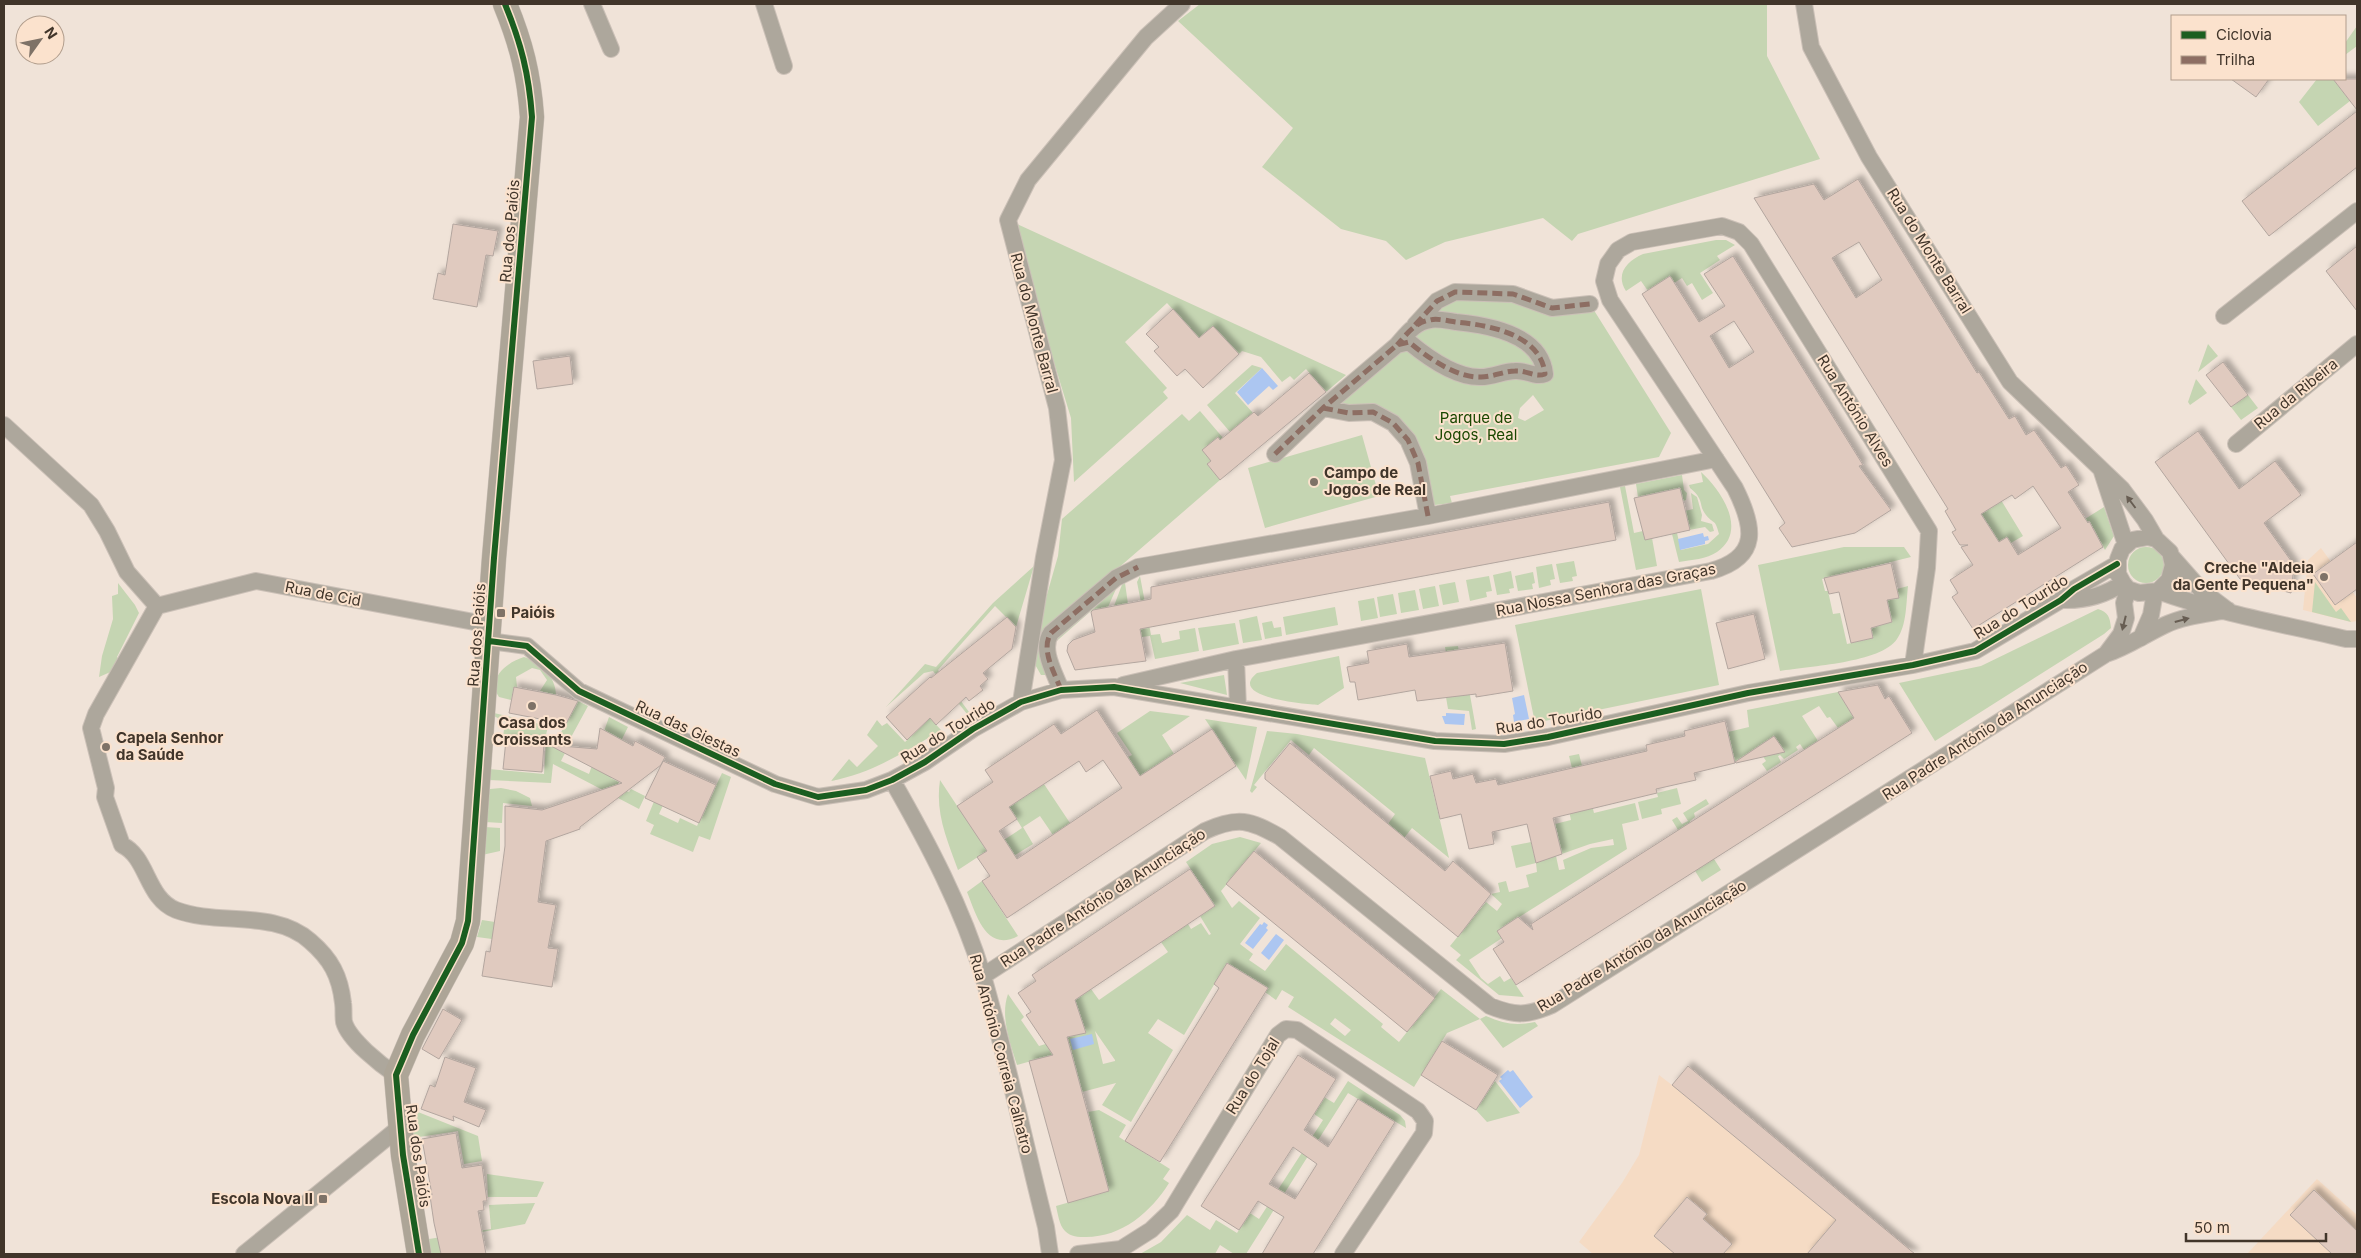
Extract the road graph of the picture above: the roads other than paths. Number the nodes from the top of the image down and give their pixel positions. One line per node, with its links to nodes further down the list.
1 (504, 4): 31 (street, Rua dos Paióis)
2 (592, 4): 6 (street)
3 (764, 4): 7 (street)
4 (1182, 4): 39 (street, Rua do Monte Barral)
5 (1804, 4): 20 (street, Rua do Monte Barral)
6 (611, 50)
7 (784, 66)
8 (2357, 211): 11 (street)
9 (1677, 234): 19 (street, Rua Nossa Senhora das Graças); 36 (street, Rua António Alves)
10 (1590, 304): 12 (street)
11 (2224, 316)
12 (1413, 327): 13 (street); 13 (street)
13 (1397, 345): 15 (street)
14 (2352, 348): 17 (street, Rua da Ribeira)
15 (1323, 408): 18 (street); 21 (street)
16 (4, 425): 29 (street)
17 (2236, 444)
18 (1275, 454)
19 (1716, 459): 21 (street); 35 (street, Rua Nossa Senhora das Graças)
20 (2101, 470): 22 (street, Rua do Monte Barral, one-way to 20); 23 (street, Rua do Monte Barral)
21 (1428, 516): 38 (street)
22 (2156, 539): 23 (street); 24 (street)
23 (2126, 545): 25 (street)
24 (2172, 557): 27 (street); 30 (street)
25 (2117, 564): 26 (street); 28 (street, Rua do Tourido)
26 (2126, 586): 27 (street); 28 (street, Rua do Tourido); 34 (street, Rua Padre António da Anunciação, one-way to 34)
27 (2156, 591): 30 (street); 32 (street)
28 (2061, 600): 36 (street, Rua do Tourido)
29 (157, 606): 31 (street, Rua de Cid); 43 (street)
30 (2228, 610): 32 (street, Rua Padre António da Anunciação, one-way to 30); 33 (street)
31 (490, 633): 41 (street, Rua das Giestas); 43 (street, Rua dos Paióis)
32 (2141, 638): 34 (street, Rua Padre António da Anunciação)
33 (2357, 639)
34 (2106, 654): 42 (street, Rua Padre António da Anunciação)
35 (1236, 659): 37 (street, Rua Nossa Senhora das Graças); 40 (street)
36 (1913, 665): 40 (street, Rua do Tourido)
37 (1114, 687): 38 (street, Rua do Tourido); 40 (street, Rua do Tourido)
38 (1061, 690): 39 (street, Rua do Tourido)
39 (1021, 702): 41 (street, Rua do Tourido)
40 (1238, 707)
41 (892, 780): 42 (street, Rua António Correia Calhatro)
42 (983, 976): 47 (street, Rua António Correia Calhatro)
43 (396, 1076): 44 (street, Rua dos Paióis)
44 (400, 1126): 45 (street); 46 (street, Rua dos Paióis)
45 (244, 1254)
46 (419, 1254)
47 (1050, 1254)
48 (1078, 1254): 49 (street, Rua do Tojal)
49 (1343, 1254)

